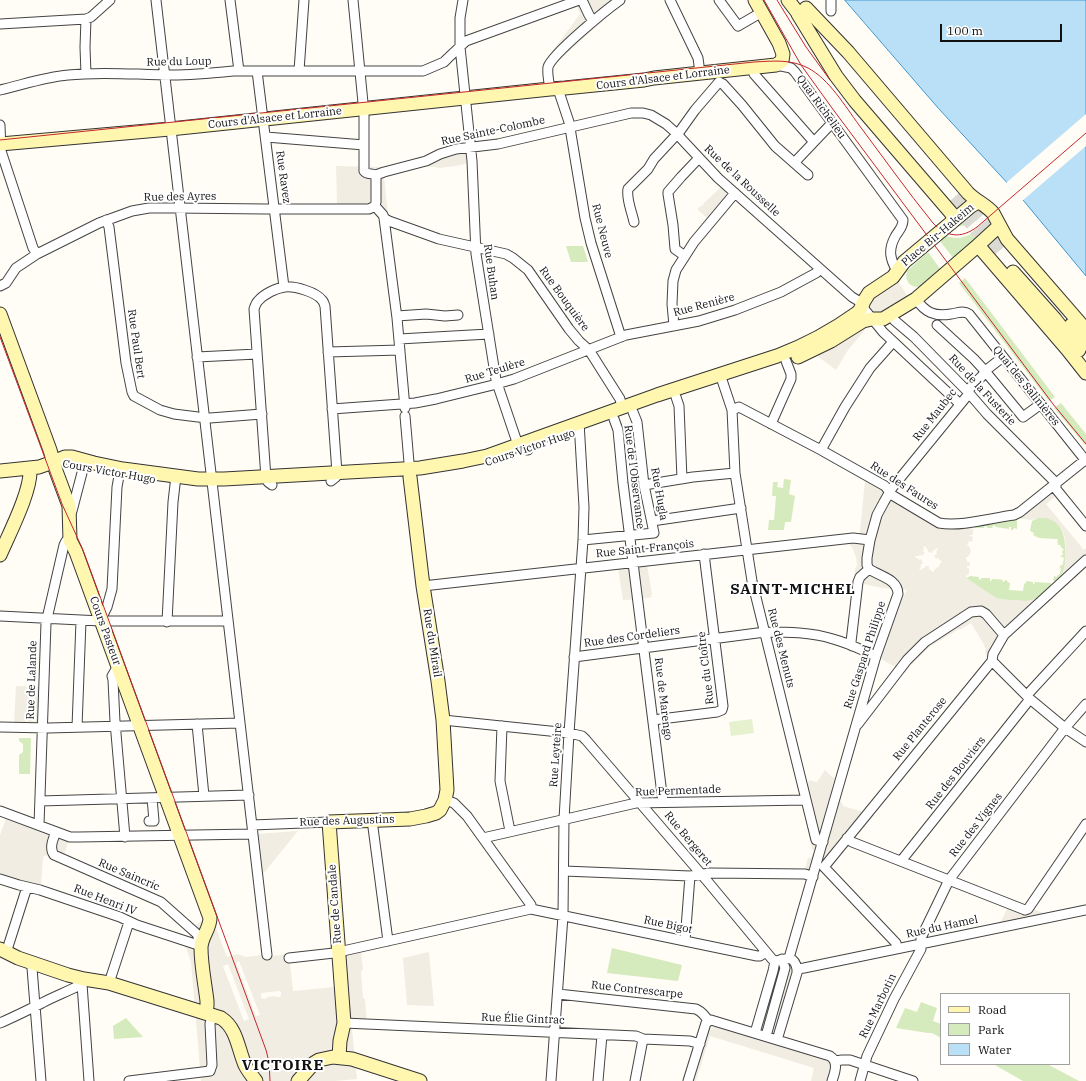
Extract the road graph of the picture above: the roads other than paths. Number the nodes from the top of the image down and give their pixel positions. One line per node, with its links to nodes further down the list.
1 (110, 0): 17 (street)
2 (156, 0): 29 (street)
3 (230, 0): 23 (street)
4 (304, 0): 25 (street)
5 (353, 0): 26 (street)
6 (463, 0): 20 (street, Rue Buhan)
7 (581, 0): 18 (street); 20 (street, Rue du Loup)
8 (620, 0): 18 (street)
9 (670, 0): 27 (street)
10 (719, 0): 16 (street)
11 (755, 0): 16 (main road)
12 (788, 0): 14 (main road)
13 (830, 0): 15 (street)
14 (802, 8): 51 (main road); 52 (main road); 60 (main road)
15 (830, 11)
16 (762, 12): 21 (main road)
17 (86, 19): 19 (street); 28 (street)
18 (593, 21): 31 (street)
19 (0, 24)
20 (460, 47): 26 (street, Rue du Loup); 33 (street, Rue Buhan)
21 (776, 65): 22 (main road, Cours d'Alsace et Lorraine); 36 (street, Quai Richelieu)
22 (753, 68): 30 (main road, Cours d'Alsace et Lorraine); 42 (street)
23 (239, 71): 24 (street, Rue du Loup); 29 (street, Rue du Loup)
24 (257, 71): 25 (street, Rue du Loup); 35 (street, Rue Ravez)
25 (299, 71): 26 (street, Rue du Loup)
26 (360, 71): 34 (street)
27 (700, 73): 30 (main road, Cours d'Alsace et Lorraine); 31 (main road, Cours d'Alsace et Lorraine)
28 (86, 74): 29 (street, Rue du Loup); 32 (street, Rue du Loup)
29 (164, 75): 39 (street)
30 (718, 77): 40 (street); 47 (street)
31 (554, 89): 33 (main road, Cours d'Alsace et Lorraine); 38 (street, Rue Neuve)
32 (0, 90)
33 (465, 98): 34 (main road, Cours d'Alsace et Lorraine); 45 (street, Rue Buhan)
34 (364, 108): 35 (main road, Cours d'Alsace et Lorraine); 44 (street)
35 (263, 119): 39 (main road, Cours d'Alsace et Lorraine); 41 (street, Rue Ravez)
36 (832, 123): 42 (street); 58 (street, Quai Richelieu)
37 (0, 125): 43 (street)
38 (570, 127): 40 (street, Rue de la Rousselle); 45 (street, Rue Sainte-Colombe); 81 (street, Rue Neuve)
39 (170, 129): 43 (main road, Cours d'Alsace et Lorraine); 54 (street)
40 (677, 134): 46 (street, Rue de la Rousselle); 59 (street)
41 (266, 137): 44 (street); 55 (street, Rue Ravez)
42 (814, 142): 47 (street)
43 (1, 144): 64 (street)
44 (364, 146): 48 (street)
45 (470, 147): 48 (street, Rue Sainte-Colombe); 62 (street, Rue Buhan)
46 (698, 158): 50 (street, Rue de la Rousselle); 65 (street)
47 (794, 163): 49 (street)
48 (376, 175): 53 (street)
49 (808, 175)
50 (735, 193): 65 (street); 66 (street, Rue de la Rousselle)
51 (955, 197)
52 (978, 202): 60 (main road, Place Bir-Hakeim); 61 (main road, Place Bir-Hakeim)
53 (375, 206): 55 (street, Rue des Ayres); 56 (street)
54 (180, 208): 55 (street, Rue des Ayres); 57 (street, Rue des Ayres); 89 (street)
55 (275, 209): 69 (street, Rue Ravez)
56 (384, 218): 62 (street, Rue Bouquière); 75 (street)
57 (106, 220): 64 (street, Rue des Ayres); 106 (street, Rue Paul Bert)
58 (903, 220): 67 (street, Place Bir-Hakeim)
59 (634, 222)
60 (951, 223): 67 (main road, Place Bir-Hakeim)
61 (999, 226): 63 (main road); 79 (main road, Place Bir-Hakeim)
62 (475, 247): 80 (street, Rue Buhan); 86 (street, Rue Bouquière)
63 (975, 248): 70 (main road); 94 (main road)
64 (37, 254): 68 (street, Rue des Ayres)
65 (685, 256): 78 (street)
66 (820, 269): 71 (street, Rue de la Rousselle); 78 (street, Rue Renière)
67 (897, 271): 71 (main road, Cours Victor Hugo)
68 (0, 286)
69 (284, 287): 87 (street); 88 (street)
70 (916, 299): 74 (main road, Cours Victor Hugo); 77 (street)
71 (862, 303): 76 (street); 95 (main road, Cours Victor Hugo)
72 (0, 314): 113 (main road, Cours Pasteur)
73 (458, 315): 75 (street)
74 (891, 315): 76 (main road, Cours Victor Hugo); 97 (street, Rue de la Fusterie)
75 (397, 316): 82 (street)
76 (872, 319): 83 (street); 92 (main road, Cours Victor Hugo)
77 (937, 320): 90 (street, Quai des Salinières); 93 (street)
78 (674, 326): 81 (street, Rue Renière)
79 (1086, 330)
80 (489, 334): 82 (street); 96 (street, Rue Buhan)
81 (621, 337): 86 (street, Rue Renière)
82 (399, 339): 85 (street)
83 (893, 342): 99 (street); 111 (street)
84 (1086, 344): 91 (main road)
85 (400, 350): 87 (street); 102 (street)
86 (589, 350): 96 (street, Rue Teulère); 103 (street, Rue Bouquière)
87 (328, 352): 101 (street)
88 (257, 354): 89 (street); 105 (street)
89 (197, 357): 106 (street)
90 (1003, 357): 93 (street, Rue Maubec); 100 (street, Quai des Salinières)
91 (1086, 360)
92 (786, 361): 95 (main road, Cours Victor Hugo); 108 (street)
93 (985, 370): 97 (street, Rue Maubec); 100 (street)
94 (1086, 373)
95 (721, 378): 98 (main road, Cours Victor Hugo); 103 (main road, Cours Victor Hugo); 104 (street, Rue des Menuts)
96 (498, 384): 102 (street, Rue Teulère); 110 (street, Rue Buhan)
97 (968, 392): 99 (street, Rue Maubec); 124 (street, Rue de la Fusterie)
98 (676, 397): 103 (main road, Cours Victor Hugo); 121 (street)
99 (960, 404): 127 (street, Rue Maubec)
100 (1041, 404): 112 (street, Quai des Salinières)
101 (332, 409): 102 (street, Rue Teulère); 120 (street)
102 (405, 409): 117 (street)
103 (628, 409): 107 (main road, Cours Victor Hugo); 109 (main road, Cours Victor Hugo); 126 (street, Rue Hugla)
104 (732, 410): 108 (street, Rue des Faures); 118 (street, Rue des Menuts)
105 (262, 414): 106 (street, Rue Paul Bert); 122 (street)
106 (204, 417): 123 (street)
107 (614, 419): 109 (main road, Cours Victor Hugo); 132 (street, Rue de l'Observance)
108 (771, 424): 111 (street, Rue des Faures)
109 (579, 426): 110 (main road, Cours Victor Hugo); 134 (street, Rue Leyteire)
110 (523, 448): 117 (main road, Cours Victor Hugo)
111 (821, 450): 127 (street, Rue des Faures)
112 (1086, 461): 124 (street, Rue des Faures)
113 (53, 462): 114 (main road); 115 (main road, Cours Victor Hugo); 125 (main road, Cours Victor Hugo); 129 (main road, Cours Pasteur)
114 (30, 468): 116 (main road); 138 (main road)
115 (83, 468): 119 (main road, Cours Victor Hugo); 129 (street)
116 (0, 471)
117 (410, 473): 120 (main road, Cours Victor Hugo); 143 (main road, Rue du Mirail)
118 (735, 473): 121 (street); 128 (street, Rue des Menuts)
119 (119, 476): 125 (main road, Cours Victor Hugo); 147 (street)
120 (334, 477): 122 (main road, Cours Victor Hugo)
121 (682, 479): 126 (street)
122 (269, 481): 123 (main road, Cours Victor Hugo)
123 (212, 483): 125 (main road, Cours Victor Hugo); 149 (street)
124 (1056, 484): 127 (street, Rue des Faures); 131 (street, Rue de la Fusterie)
125 (175, 485): 150 (street)
126 (644, 485): 130 (street, Rue Hugla)
127 (889, 492): 135 (street, Rue Maubec)
128 (741, 508): 130 (street); 136 (street, Rue des Menuts)
129 (70, 512): 133 (main road, Cours Pasteur)
130 (652, 522): 132 (street, Rue Hugla)
131 (1086, 526)
132 (630, 536): 134 (street, Rue Hugla); 140 (street, Rue de l'Observance)
133 (70, 540): 146 (street, Rue de Lalande); 147 (main road, Cours Pasteur)
134 (583, 540): 141 (street, Rue Leyteire)
135 (870, 540): 136 (street, Rue Saint-François); 142 (street, Rue Maubec)
136 (747, 550): 137 (street, Rue Saint-François); 152 (street, Rue des Menuts)
137 (704, 554): 140 (street, Rue Saint-François); 154 (street, Rue du Cloître)
138 (0, 555)
139 (1086, 560): 153 (street, Rue Planterose)
140 (633, 562): 141 (street, Rue Saint-François); 144 (street, Rue de l'Observance)
141 (581, 568): 143 (street, Rue Saint-François); 159 (street, Rue Leyteire)
142 (869, 569): 155 (street); 157 (street, Rue Gaspard Philippe)
143 (423, 586): 163 (main road, Rue du Mirail)
144 (638, 599): 156 (street, Rue de Marengo)
145 (0, 616): 146 (street)
146 (47, 619): 148 (street); 172 (street, Rue de Lalande)
147 (100, 619): 148 (street); 150 (street); 160 (main road, Cours Pasteur)
148 (81, 621): 171 (street)
149 (228, 621): 150 (street); 165 (street)
150 (167, 622)
151 (1086, 631): 161 (street, Rue des Bouviers)
152 (765, 632): 154 (street, Rue des Cordeliers); 155 (street, Rue des Cordeliers); 182 (street, Rue des Menuts)
153 (1004, 635): 158 (street, Rue Planterose); 173 (street, Rue Gaspard Philippe)
154 (714, 638): 156 (street, Rue des Cordeliers); 164 (street, Rue du Cloître)
155 (852, 646): 157 (street, Rue des Cordeliers)
156 (644, 648): 159 (street, Rue des Cordeliers); 164 (street, Rue de Marengo)
157 (876, 656): 173 (street, Rue Gaspard Philippe)
158 (993, 657): 161 (street); 200 (street, Rue Planterose)
159 (574, 658): 175 (street, Rue Leyteire)
160 (118, 666): 167 (street); 168 (main road, Cours Pasteur)
161 (1029, 697): 174 (street); 202 (street, Rue des Bouviers)
162 (1086, 704): 174 (street, Rue des Vignes)
163 (443, 720): 169 (street, Rue Bergeret); 186 (main road, Rue du Mirail)
164 (653, 720): 184 (street, Rue de Marengo)
165 (240, 723): 166 (street); 177 (street)
166 (197, 724): 168 (street); 178 (street)
167 (115, 726): 168 (street); 171 (street); 181 (street)
168 (139, 726): 179 (main road, Cours Pasteur)
169 (502, 726): 175 (street, Rue Bergeret); 195 (street)
170 (0, 727): 172 (street)
171 (78, 727): 172 (street)
172 (42, 728): 183 (street, Rue de Lalande)
173 (855, 728): 201 (street, Rue Gaspard Philippe)
174 (1065, 728): 176 (street); 209 (street, Rue des Vignes)
175 (569, 733): 185 (street, Rue Bergeret); 188 (street, Rue Leyteire)
176 (1086, 742)
177 (248, 795): 178 (street); 194 (street)
178 (204, 796): 179 (street)
179 (165, 797): 180 (street); 197 (main road, Cours Pasteur)
180 (152, 798): 181 (street); 190 (street)
181 (122, 799): 183 (street); 198 (street)
182 (806, 800): 184 (street, Rue Permentade); 201 (street, Rue des Menuts)
183 (40, 802): 193 (street, Rue de Lalande)
184 (663, 802): 185 (street, Rue Permentade)
185 (641, 803): 188 (street, Rue Permentade); 205 (street, Rue Bergeret)
186 (443, 805): 189 (main road, Rue des Augustins); 199 (street)
187 (4, 813): 193 (street, Rue des Augustins)
188 (564, 819): 195 (street, Rue Permentade); 204 (street, Rue Leyteire)
189 (372, 820): 191 (main road, Rue des Augustins); 217 (street)
190 (149, 821)
191 (329, 822): 194 (street, Rue des Augustins); 223 (main road, Rue de Candale)
192 (1086, 824): 212 (street)
193 (39, 825): 196 (street, Rue des Augustins)
194 (253, 830): 197 (street, Rue des Augustins); 225 (street)
195 (510, 831): 199 (street, Rue Permentade)
196 (56, 832): 198 (street, Rue des Augustins); 220 (street, Rue Saincric)
197 (179, 836): 198 (street, Rue des Augustins); 220 (main road, Cours Pasteur)
198 (125, 837)
199 (483, 838): 211 (street)
200 (847, 838): 202 (street); 203 (street, Rue Planterose)
201 (823, 842): 203 (street, Rue Gaspard Philippe)
202 (901, 862): 209 (street)
203 (820, 866): 207 (street, Rue Gaspard Philippe); 221 (street)
204 (564, 871): 206 (street); 214 (street, Rue Leyteire)
205 (701, 874): 206 (street); 207 (street); 224 (street, Rue Bergeret)
206 (690, 876): 218 (street)
207 (813, 877): 227 (street, Rue Gaspard Philippe)
208 (0, 879): 210 (street, Rue Henri IV)
209 (949, 880): 212 (street); 219 (street, Rue des Vignes)
210 (27, 887): 215 (street, Rue Henri IV); 222 (street)
211 (531, 909): 214 (street, Rue Bigot); 217 (street)
212 (1025, 910): 216 (street)
213 (1086, 910): 216 (street, Rue du Hamel)
214 (563, 916): 218 (street, Rue Bigot); 232 (street, Rue Leyteire)
215 (129, 922): 220 (street, Rue Henri IV); 231 (street)
216 (1027, 922): 219 (street, Rue du Hamel)
217 (388, 941): 223 (street)
218 (685, 941): 224 (street, Rue Bigot)
219 (921, 944): 221 (street, Rue du Hamel); 247 (street, Rue Marbotin)
220 (201, 946): 234 (main road)
221 (897, 949): 229 (street, Rue du Hamel)
222 (3, 950): 228 (main road); 231 (main road)
223 (339, 951): 226 (street); 237 (main road, Rue de Candale)
224 (766, 952): 227 (street, Rue Bergeret)
225 (267, 955)
226 (289, 958)
227 (782, 959): 229 (street, Rue Bergeret); 239 (street); 241 (street)
228 (33, 963): 230 (main road); 233 (street)
229 (801, 969): 243 (street)
230 (83, 981): 231 (main road); 233 (street); 249 (street)
231 (110, 983): 234 (main road)
232 (558, 994): 235 (street, Rue Contrescarpe); 238 (street, Rue Leyteire)
233 (35, 1007): 236 (street); 248 (street)
234 (205, 1013): 250 (street); 251 (main road)
235 (708, 1021): 239 (street); 244 (street)
236 (0, 1023)
237 (344, 1023): 238 (street, Rue Élie Gintrac); 245 (main road, Rue de Candale)
238 (554, 1033): 240 (street, Rue Élie Gintrac); 254 (street, Rue Leyteire)
239 (755, 1033): 241 (street)
240 (602, 1035): 242 (street, Rue Élie Gintrac); 255 (street)
241 (766, 1036): 243 (street)
242 (643, 1039): 244 (street, Rue Élie Gintrac); 256 (street)
243 (777, 1040): 246 (street)
244 (700, 1044): 257 (street)
245 (339, 1056): 252 (main road); 253 (main road)
246 (835, 1061): 247 (street); 258 (street)
247 (864, 1066): 259 (street, Rue Marbotin); 260 (street)
248 (41, 1081)
249 (89, 1081)
250 (129, 1081)
251 (256, 1081)
252 (298, 1081)
253 (420, 1081)
254 (551, 1081)
255 (598, 1081)
256 (635, 1081)
257 (688, 1081)
258 (832, 1081)
259 (860, 1081)
260 (913, 1081)

